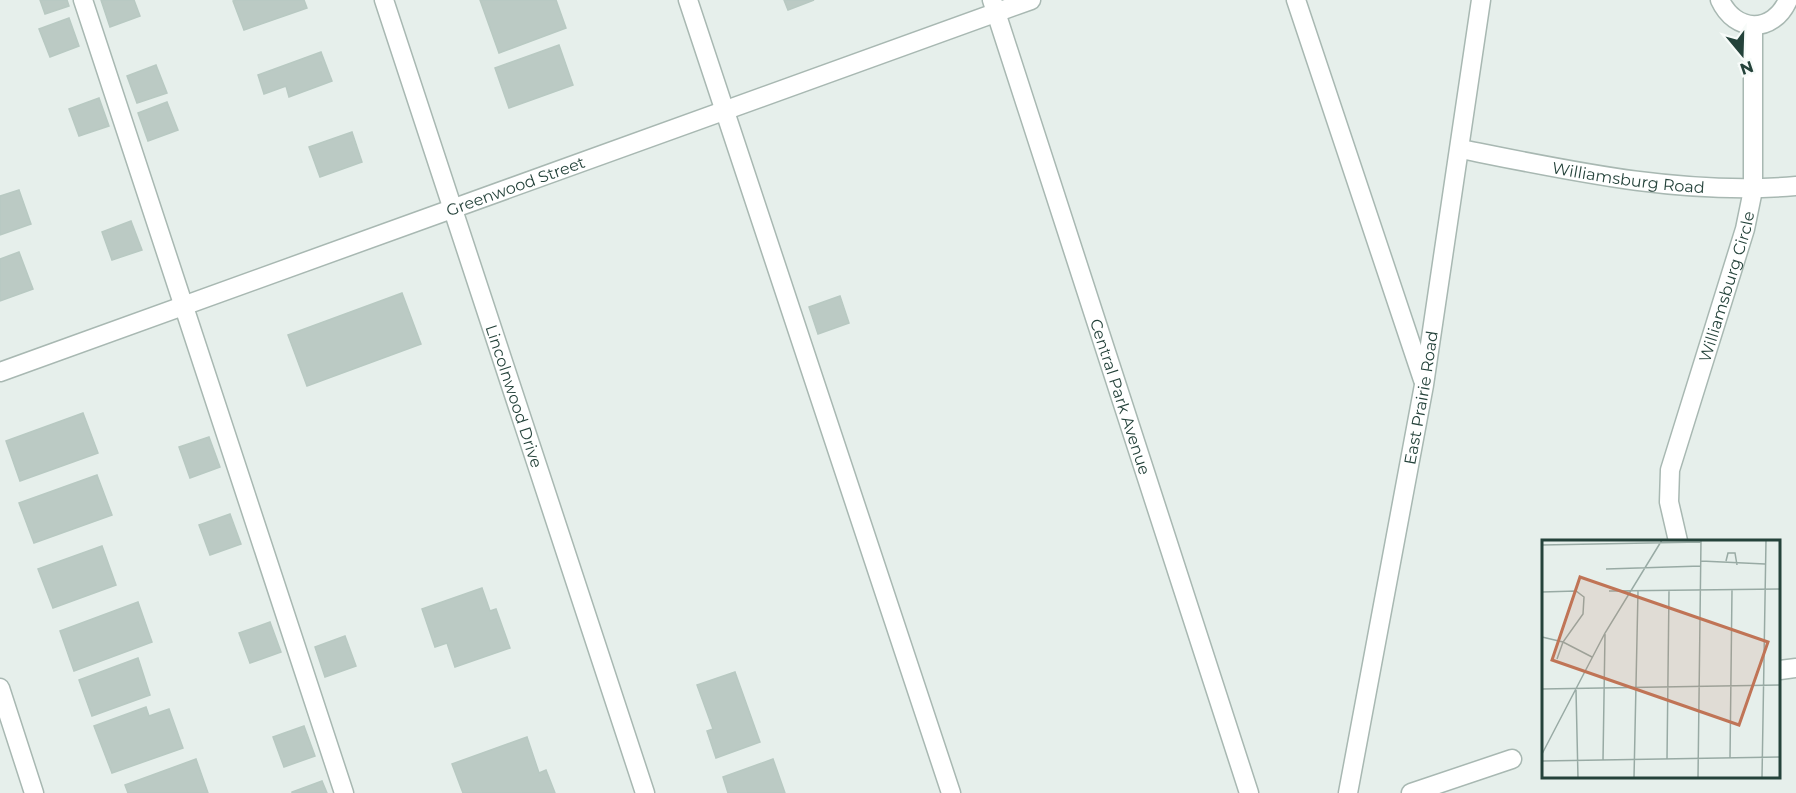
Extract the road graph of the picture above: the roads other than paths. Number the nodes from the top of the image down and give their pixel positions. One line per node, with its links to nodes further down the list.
1 (83, 0): 16 (street)
2 (384, 0): 15 (street, Lincolnwood Drive)
3 (688, 0): 11 (street)
4 (1031, 0): 9 (street, Greenwood Street)
5 (1296, 0): 18 (street)
6 (1481, 0): 12 (street, East Prairie Road)
7 (1720, 0): 10 (street)
8 (1788, 0): 10 (street)
9 (994, 7): 11 (street, Greenwood Street); 28 (street, Central Park Avenue)
10 (1752, 26): 14 (street, Williamsburg Circle)
11 (724, 111): 15 (street, Greenwood Street); 27 (street)
12 (1461, 149): 14 (street, Williamsburg Road); 18 (street, East Prairie Road)
13 (1796, 186): 14 (street, Williamsburg Road)
14 (1753, 190): 19 (street, Williamsburg Circle)
15 (453, 209): 16 (street, Greenwood Street); 26 (street, Lincolnwood Drive)
16 (183, 306): 17 (street, Greenwood Street); 25 (street)
17 (0, 372)
18 (1424, 385): 29 (street, East Prairie Road)
19 (1678, 540)
20 (1796, 668): 21 (street)
21 (1781, 670)
22 (0, 688): 24 (street)
23 (1512, 759): 30 (street)
24 (34, 793)
25 (344, 793)
26 (645, 793)
27 (951, 793)
28 (1249, 793)
29 (1348, 793)
30 (1411, 793)

